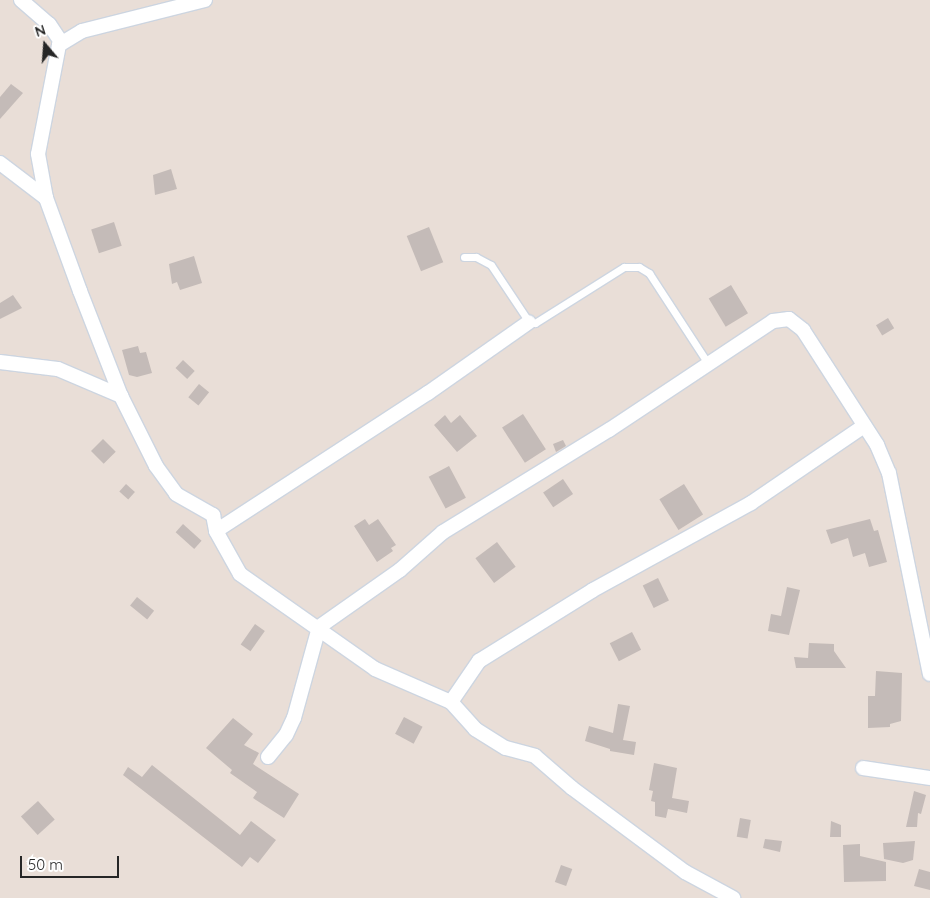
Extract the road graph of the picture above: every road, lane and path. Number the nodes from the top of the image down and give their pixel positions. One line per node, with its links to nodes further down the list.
1 (21, 0): 4 (street)
2 (205, 0): 3 (street)
3 (171, 5): 4 (street)
4 (62, 43): 6 (street)
5 (0, 163): 6 (street)
6 (46, 198): 11 (street)
7 (464, 256): 8 (lane)
8 (528, 322): 10 (lane); 13 (street)
9 (0, 362): 11 (street)
10 (709, 366): 12 (street); 14 (street)
11 (121, 396): 13 (street)
12 (864, 426): 15 (street); 16 (street)
13 (216, 531): 14 (street)
14 (319, 627): 16 (street); 17 (street)
15 (930, 674)
16 (451, 702): 20 (street)
17 (268, 758)
18 (863, 768): 19 (street)
19 (930, 778)
20 (733, 898)

